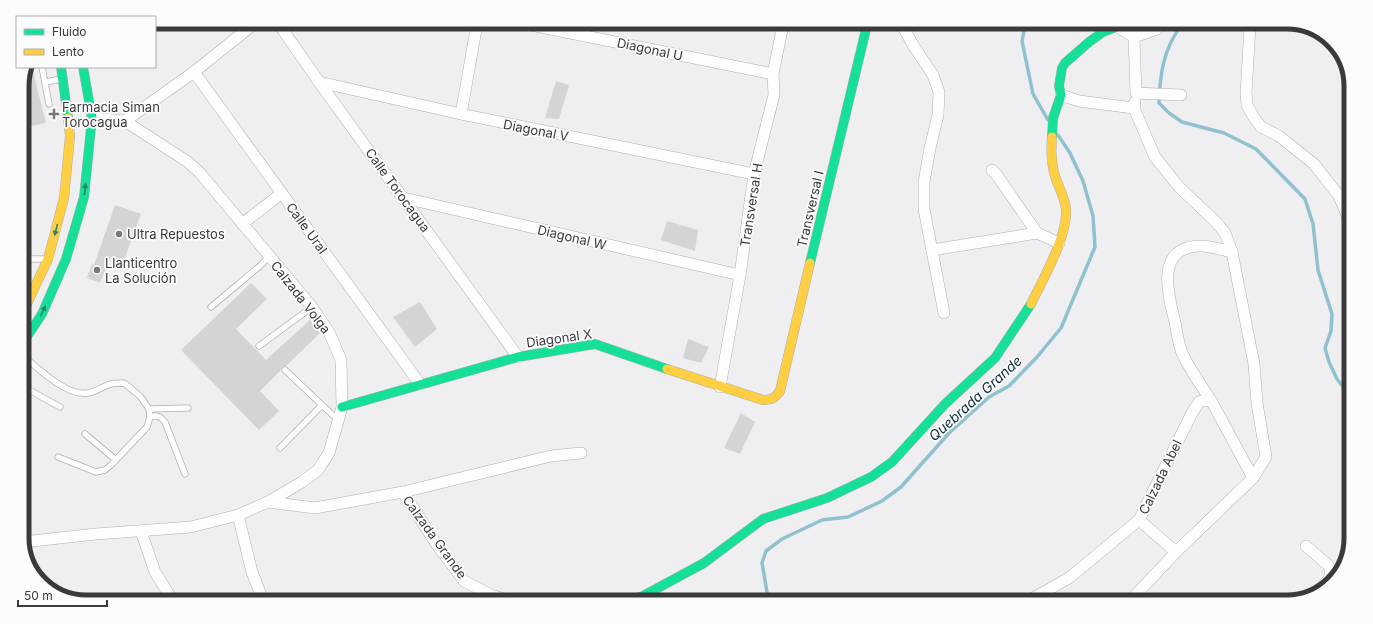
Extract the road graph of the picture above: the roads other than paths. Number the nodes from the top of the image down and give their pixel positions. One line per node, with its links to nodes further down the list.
1 (248, 29): 16 (street)
2 (282, 29): 20 (street, Calle Torocagua)
3 (476, 29): 26 (street)
4 (551, 29): 17 (street, Diagonal U)
5 (782, 29): 17 (street, Transversal H)
6 (866, 29): 55 (street, Transversal I)
7 (904, 29): 37 (street)
8 (1102, 29): 22 (street)
9 (1122, 29): 12 (street)
10 (1157, 29): 12 (street)
11 (1250, 29): 33 (street)
12 (1134, 37): 21 (street)
13 (42, 68): 19 (lane)
14 (62, 68): 18 (street)
15 (86, 70): 27 (street)
16 (194, 72): 28 (street); 31 (street, Calle Ural)
17 (773, 74): 30 (street, Transversal H)
18 (64, 78): 19 (lane); 41 (street, one-way to 41)
19 (46, 82): 24 (lane)
20 (319, 82): 26 (street, Diagonal V); 32 (street, Calle Torocagua)
21 (1136, 93): 23 (street); 25 (street)
22 (1061, 95): 25 (street); 36 (street)
23 (1181, 95)
24 (49, 104)
25 (1134, 108): 38 (street)
26 (460, 114): 30 (street, Diagonal V)
27 (92, 118): 28 (street, Calzada Volga); 47 (street, one-way to 27)
28 (125, 121): 34 (street, Calzada Volga)
29 (992, 170): 35 (street)
30 (754, 174): 42 (street, Transversal H)
31 (282, 194): 34 (street); 52 (street, Calle Ural)
32 (404, 198): 42 (street, Diagonal W); 49 (street, Calle Torocagua)
33 (1344, 207)
34 (242, 224): 39 (street, Calzada Volga)
35 (1037, 233): 36 (street); 37 (street)
36 (1059, 243): 83 (street)
37 (932, 250): 46 (street)
38 (1232, 252): 56 (street); 70 (street)
39 (269, 256): 44 (lane); 45 (street, Calzada Volga)
40 (29, 259): 41 (lane)
41 (48, 259): 43 (street)
42 (740, 275): 53 (street, Transversal H)
43 (29, 302)
44 (211, 307)
45 (312, 307): 48 (lane); 60 (street, Calzada Volga)
46 (944, 313)
47 (29, 334)
48 (259, 346)
49 (518, 356): 52 (street, Diagonal X); 53 (street, Diagonal X)
50 (29, 360): 61 (lane)
51 (285, 370): 57 (lane)
52 (420, 384): 60 (street, Diagonal X)
53 (720, 387): 55 (street, Diagonal X)
54 (29, 390): 58 (lane)
55 (776, 397)
56 (1212, 402): 70 (street); 74 (street, Calzada Abel)
57 (322, 405): 63 (lane); 65 (lane)
58 (60, 407)
59 (188, 408): 61 (lane)
60 (342, 408): 63 (street, Calzada Volga)
61 (149, 410): 62 (lane)
62 (150, 417): 68 (lane); 69 (lane)
63 (339, 421): 72 (street, Calzada Volga)
64 (85, 434): 68 (lane)
65 (280, 448)
66 (581, 453): 71 (street)
67 (58, 457): 68 (lane)
68 (116, 460)
69 (185, 474)
70 (1253, 478): 78 (street)
71 (404, 492): 72 (street, Calzada Grande); 82 (street, Calzada Grande)
72 (268, 502): 73 (street, Calzada Volga)
73 (238, 515): 75 (street, Calzada Volga); 81 (street)
74 (1139, 520): 78 (street); 84 (street, Calzada Abel)
75 (140, 531): 76 (street, Calzada Volga); 80 (street)
76 (29, 539)
77 (1306, 546): 79 (street)
78 (1176, 552): 85 (street)
79 (1330, 575)
80 (169, 595)
81 (261, 595)
82 (491, 595)
83 (645, 595)
84 (1039, 595)
85 (1136, 595)

